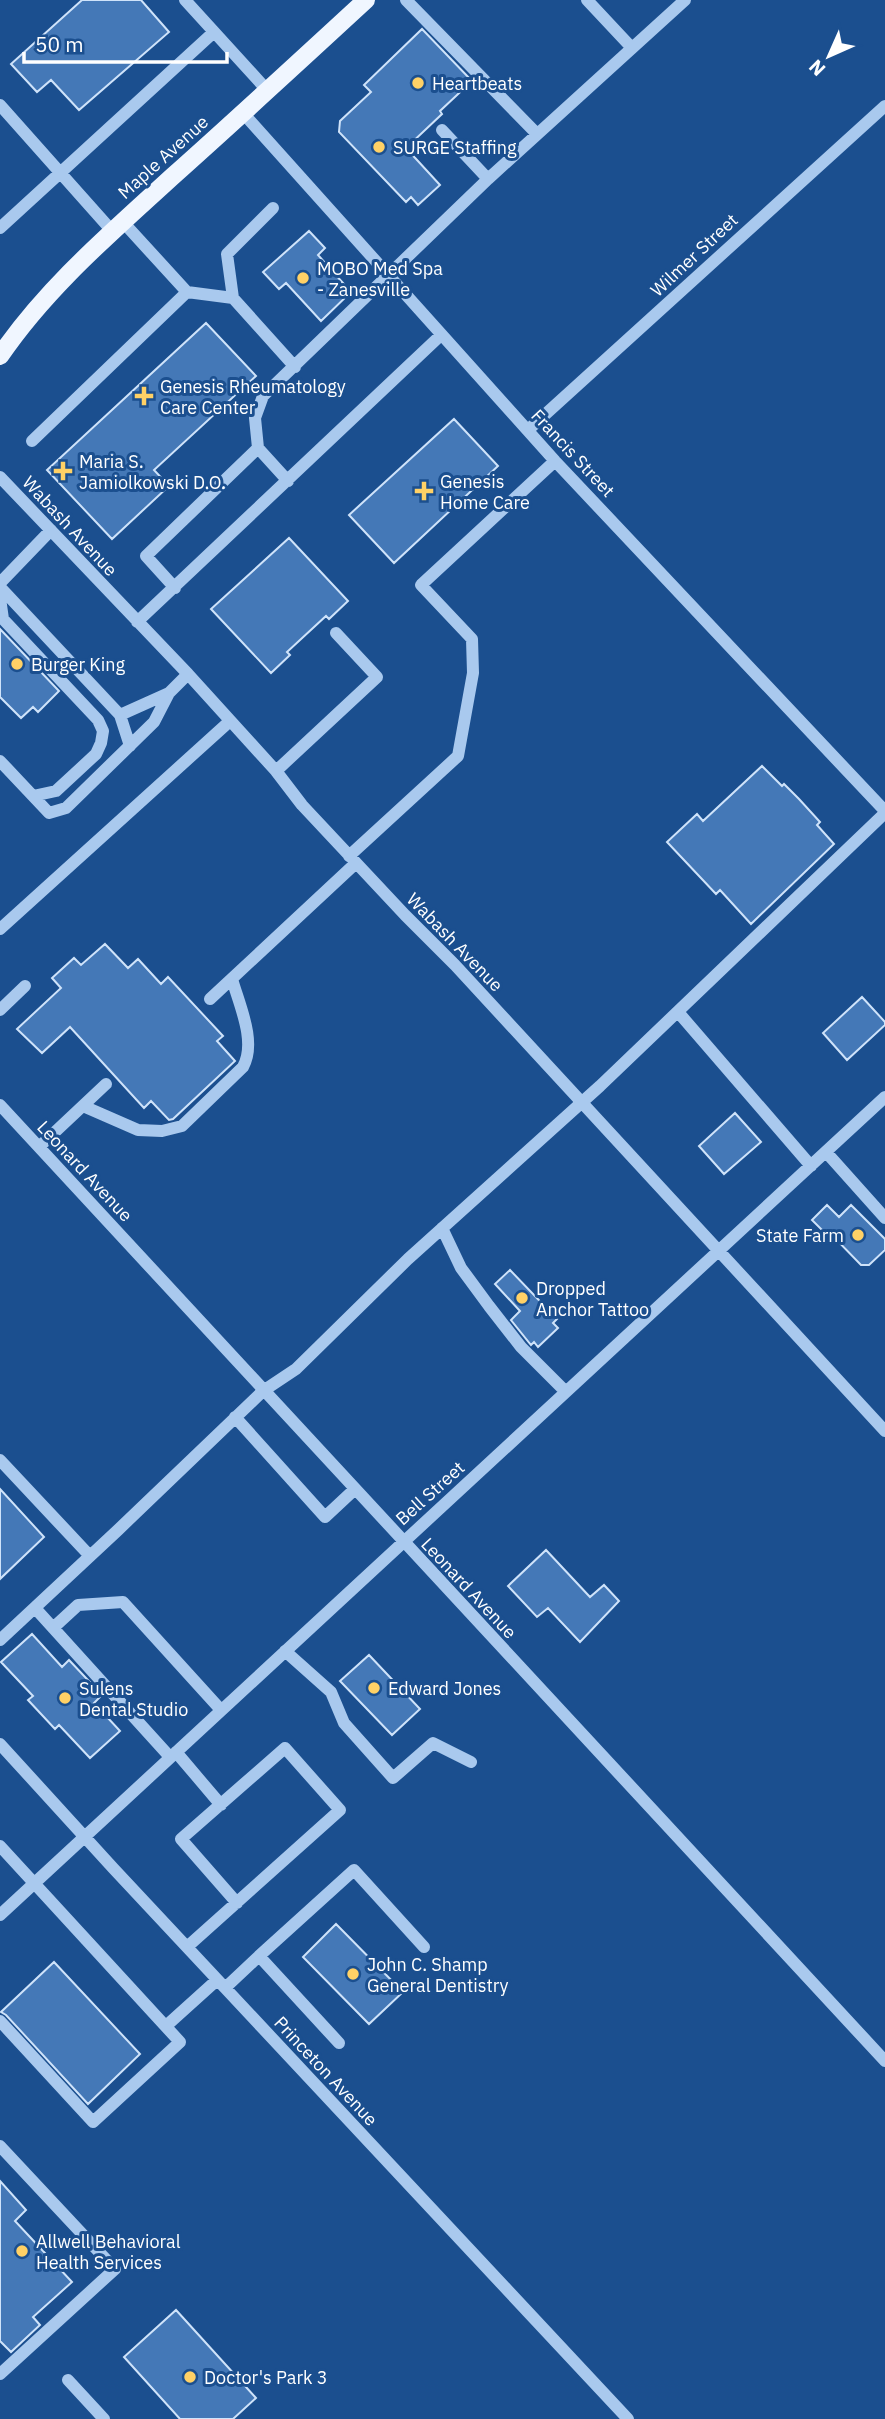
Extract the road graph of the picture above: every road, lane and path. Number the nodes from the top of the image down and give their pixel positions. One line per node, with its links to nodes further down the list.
1 (185, 0): 6 (street)
2 (366, 0): 8 (main road, Maple Avenue)
3 (406, 0): 13 (street)
4 (587, 0): 7 (street)
5 (685, 0): 7 (street)
6 (214, 32): 8 (street); 14 (street)
7 (632, 48): 13 (street)
8 (267, 90): 11 (main road, Maple Avenue)
9 (0, 105): 14 (street)
10 (885, 106): 25 (street, Wilmer Street)
11 (243, 113): 17 (main road, Maple Avenue); 19 (street, Francis Street)
12 (442, 130): 15 (street)
13 (537, 134): 15 (street)
14 (60, 172): 17 (street); 18 (street)
15 (488, 179): 19 (street)
16 (273, 208): 21 (street)
17 (118, 227): 20 (street); 23 (main road, Maple Avenue)
18 (0, 228)
19 (388, 274): 22 (street, Francis Street); 24 (street)
20 (187, 292): 21 (street); 26 (street)
21 (233, 298): 24 (street)
22 (441, 335): 25 (street, Francis Street); 30 (street)
23 (3, 344)
24 (295, 367): 27 (street)
25 (528, 430): 28 (street, Francis Street)
26 (32, 441)
27 (258, 448): 30 (street); 33 (street)
28 (555, 461): 45 (street, Francis Street); 46 (street)
29 (0, 477): 31 (street, Wabash Avenue)
30 (288, 481): 33 (street)
31 (51, 530): 32 (street); 35 (street, Wabash Avenue)
32 (0, 585): 39 (street)
33 (175, 588): 35 (street)
34 (0, 598): 44 (street)
35 (137, 622): 37 (street, Wabash Avenue)
36 (336, 633): 43 (street)
37 (188, 674): 38 (street); 40 (street, Wabash Avenue)
38 (169, 693): 39 (street); 41 (street)
39 (120, 715): 41 (street)
40 (230, 721): 43 (street, Wabash Avenue); 47 (street)
41 (130, 746): 44 (street)
42 (0, 761): 44 (street)
43 (276, 771): 46 (street, Wabash Avenue)
44 (33, 796)
45 (885, 812): 52 (street)
46 (353, 860): 48 (street); 55 (street, Wabash Avenue)
47 (0, 929)
48 (232, 979): 50 (street); 57 (street)
49 (25, 986): 51 (street)
50 (210, 999)
51 (0, 1010)
52 (678, 1012): 55 (street); 60 (street)
53 (106, 1084): 57 (street)
54 (885, 1097): 59 (street, Bell Street)
55 (581, 1102): 62 (street); 63 (street, Wabash Avenue)
56 (0, 1105): 58 (street, Leonard Avenue)
57 (83, 1106): 58 (street)
58 (39, 1147): 64 (street, Leonard Avenue)
59 (825, 1152): 60 (street, Bell Street); 61 (street)
60 (811, 1166): 63 (street, Bell Street)
61 (885, 1218)
62 (442, 1228): 64 (street); 65 (street)
63 (719, 1251): 65 (street, Bell Street); 67 (street, Wabash Avenue)
64 (263, 1391): 66 (street); 69 (street, Leonard Avenue)
65 (566, 1392): 70 (street, Bell Street)
66 (235, 1417): 69 (street); 71 (street)
67 (885, 1431)
68 (0, 1460): 71 (street)
69 (355, 1489): 70 (street, Leonard Avenue)
70 (403, 1542): 75 (street, Bell Street); 93 (street, Leonard Avenue)
71 (90, 1556): 72 (street)
72 (35, 1608): 73 (street); 74 (street)
73 (53, 1628): 76 (street); 78 (street)
74 (0, 1640)
75 (285, 1651): 76 (street, Bell Street); 79 (street)
76 (221, 1710): 78 (street, Bell Street)
77 (0, 1744): 81 (street, Princeton Avenue)
78 (173, 1755): 80 (street); 81 (street, Bell Street)
79 (471, 1762)
80 (221, 1805): 84 (street); 84 (street)
81 (84, 1837): 83 (street, Bell Street); 86 (street, Princeton Avenue)
82 (0, 1846): 83 (street)
83 (34, 1884): 85 (street, Bell Street); 91 (street)
84 (237, 1903): 86 (street)
85 (0, 1915)
86 (187, 1947): 89 (street, Princeton Avenue)
87 (424, 1947): 88 (street)
88 (259, 1956): 89 (street); 92 (street)
89 (221, 1984): 91 (street); 98 (street, Princeton Avenue)
90 (0, 2021): 91 (street)
91 (166, 2026)
92 (339, 2043)
93 (885, 2061)
94 (0, 2146): 95 (street)
95 (0, 2374)
96 (68, 2380): 97 (street)
97 (104, 2419)
98 (628, 2419)

